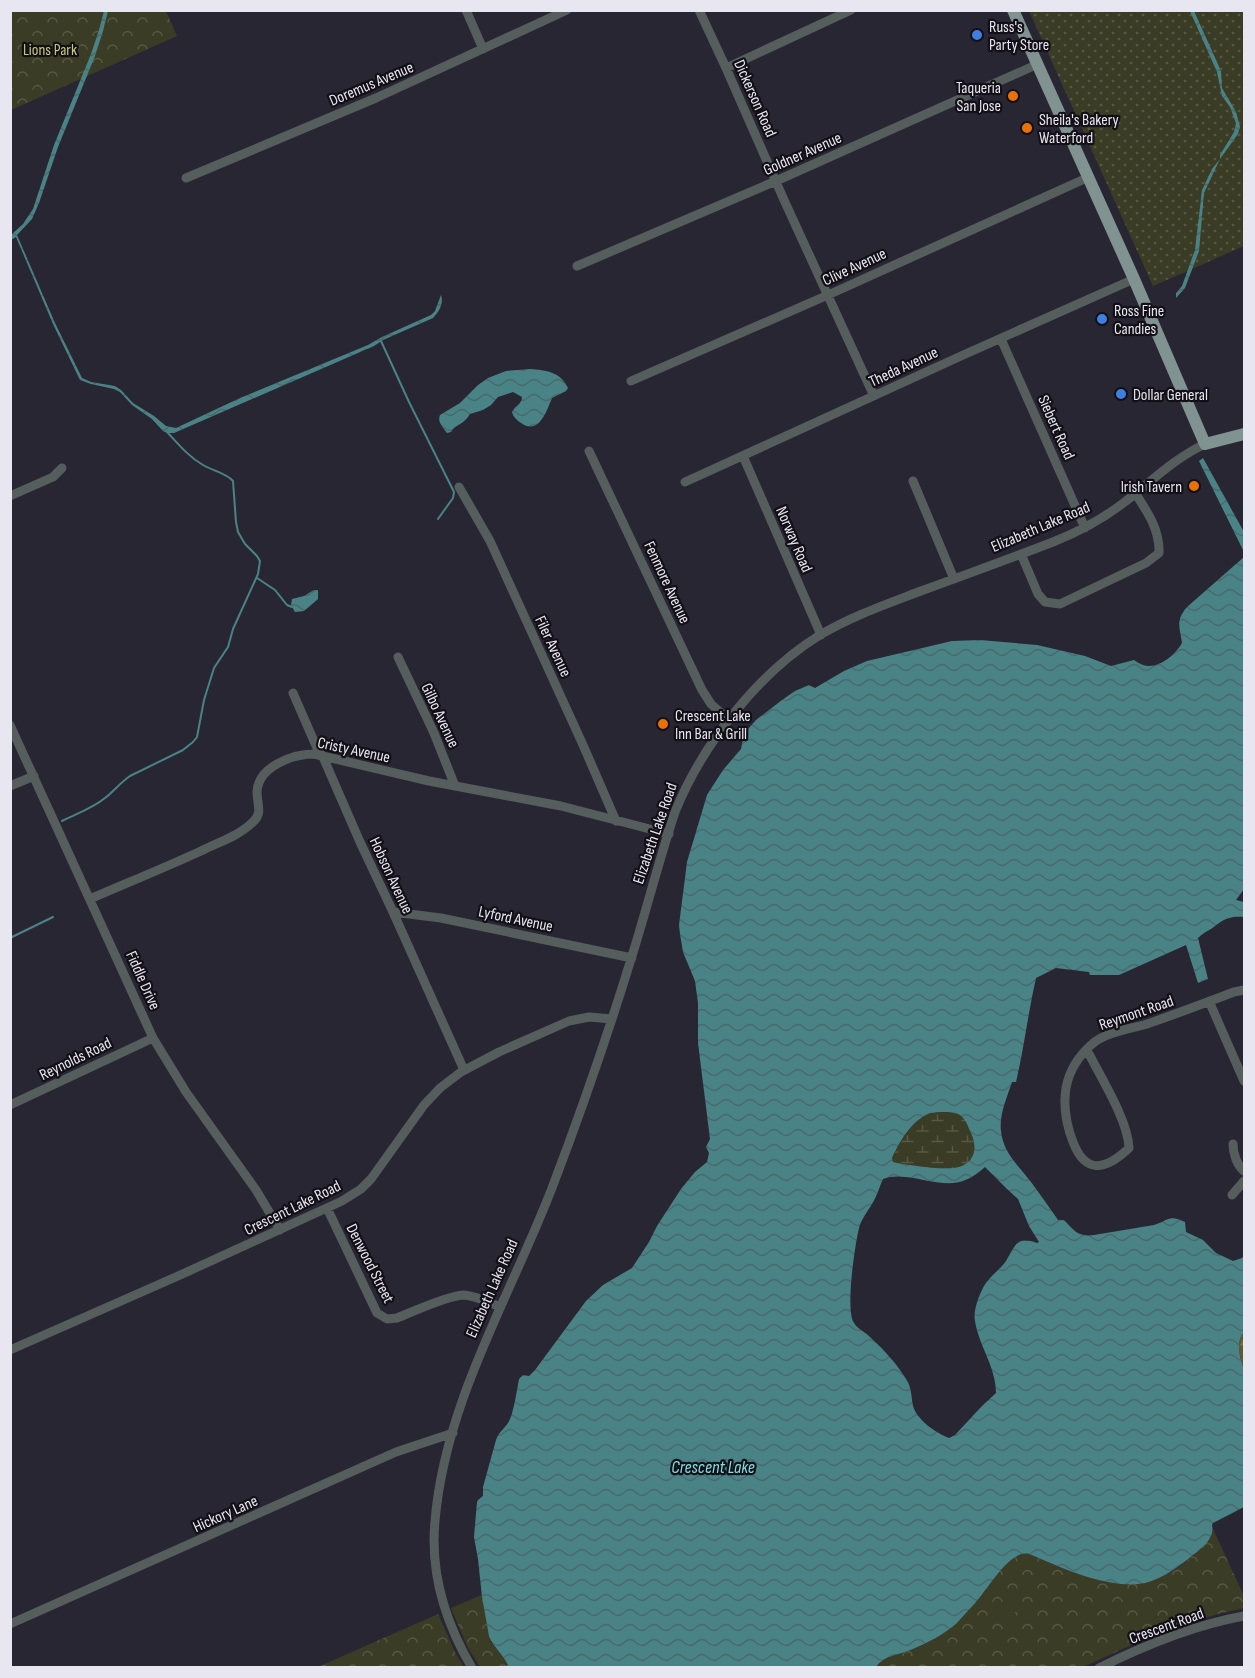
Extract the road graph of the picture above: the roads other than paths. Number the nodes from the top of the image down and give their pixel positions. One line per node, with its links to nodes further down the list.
1 (466, 10): 6 (street)
2 (567, 10): 6 (street, Doremus Avenue)
3 (699, 10): 8 (street, Dickerson Road)
4 (850, 10): 8 (street)
5 (1013, 10): 7 (main road)
6 (483, 49): 10 (street, Doremus Avenue)
7 (1038, 64): 9 (main road); 11 (street, Goldner Avenue)
8 (726, 68): 11 (street, Dickerson Road)
9 (1089, 177): 13 (main road); 14 (street, Clive Avenue)
10 (186, 178)
11 (776, 181): 12 (street, Goldner Avenue); 14 (street, Dickerson Road)
12 (577, 266)
13 (1134, 279): 15 (street, Theda Avenue); 19 (main road)
14 (828, 295): 16 (street, Clive Avenue); 17 (street, Dickerson Road)
15 (1001, 339): 17 (street, Theda Avenue); 28 (street, Siebert Road)
16 (631, 381)
17 (874, 396): 21 (street, Theda Avenue)
18 (1245, 434): 19 (main road)
19 (1205, 444): 26 (street, Elizabeth Lake Road)
20 (589, 451): 34 (street, Fenmore Avenue)
21 (743, 456): 24 (street, Theda Avenue); 31 (street, Norway Road)
22 (62, 468): 27 (street)
23 (913, 481): 30 (street)
24 (685, 482)
25 (459, 486): 40 (street, Filer Avenue)
26 (1136, 493): 28 (street, Elizabeth Lake Road); 29 (street)
27 (10, 496)
28 (1084, 528): 29 (street, Elizabeth Lake Road)
29 (1021, 554): 30 (street, Elizabeth Lake Road)
30 (954, 579): 31 (street, Elizabeth Lake Road)
31 (820, 635): 34 (street, Elizabeth Lake Road)
32 (398, 657): 39 (street, Gilbo Avenue)
33 (294, 693): 36 (street, Hobson Avenue)
34 (729, 720): 41 (street, Elizabeth Lake Road)
35 (10, 725): 37 (street, Fiddle Drive)
36 (323, 757): 39 (street, Cristy Avenue); 42 (street, Cristy Avenue); 43 (street, Hobson Avenue)
37 (34, 776): 38 (street); 42 (street, Fiddle Drive)
38 (10, 786)
39 (455, 786): 40 (street, Cristy Avenue)
40 (616, 821): 41 (street, Cristy Avenue)
41 (669, 834): 44 (street, Elizabeth Lake Road)
42 (90, 899): 48 (street, Fiddle Drive)
43 (393, 912): 44 (street, Lyford Avenue); 50 (street, Hobson Avenue)
44 (632, 958): 47 (street, Elizabeth Lake Road)
45 (1245, 990): 46 (street, Reymont Road)
46 (1209, 1001): 49 (street, Reymont Road); 51 (street)
47 (612, 1019): 50 (street, Crescent Lake Road); 59 (street, Elizabeth Lake Road)
48 (153, 1038): 52 (street, Reynolds Road); 58 (street, Fiddle Drive)
49 (1087, 1050): 49 (street, Reymont Road)
50 (464, 1070): 57 (street, Crescent Lake Road)
51 (1245, 1081)
52 (10, 1105)
53 (1233, 1144): 54 (street)
54 (1245, 1171)
55 (1245, 1181): 56 (street)
56 (1232, 1195)
57 (327, 1208): 58 (street, Crescent Lake Road); 59 (street, Denwood Street)
58 (280, 1230): 60 (street, Crescent Lake Road)
59 (500, 1307): 61 (street, Elizabeth Lake Road)
60 (10, 1350)
61 (453, 1433): 63 (street, Hickory Lane); 65 (street, Elizabeth Lake Road)
62 (1245, 1616): 64 (street, Crescent Road)
63 (10, 1624)
64 (1111, 1665): 66 (street, Crescent Road)
65 (472, 1668)
66 (1099, 1668)

